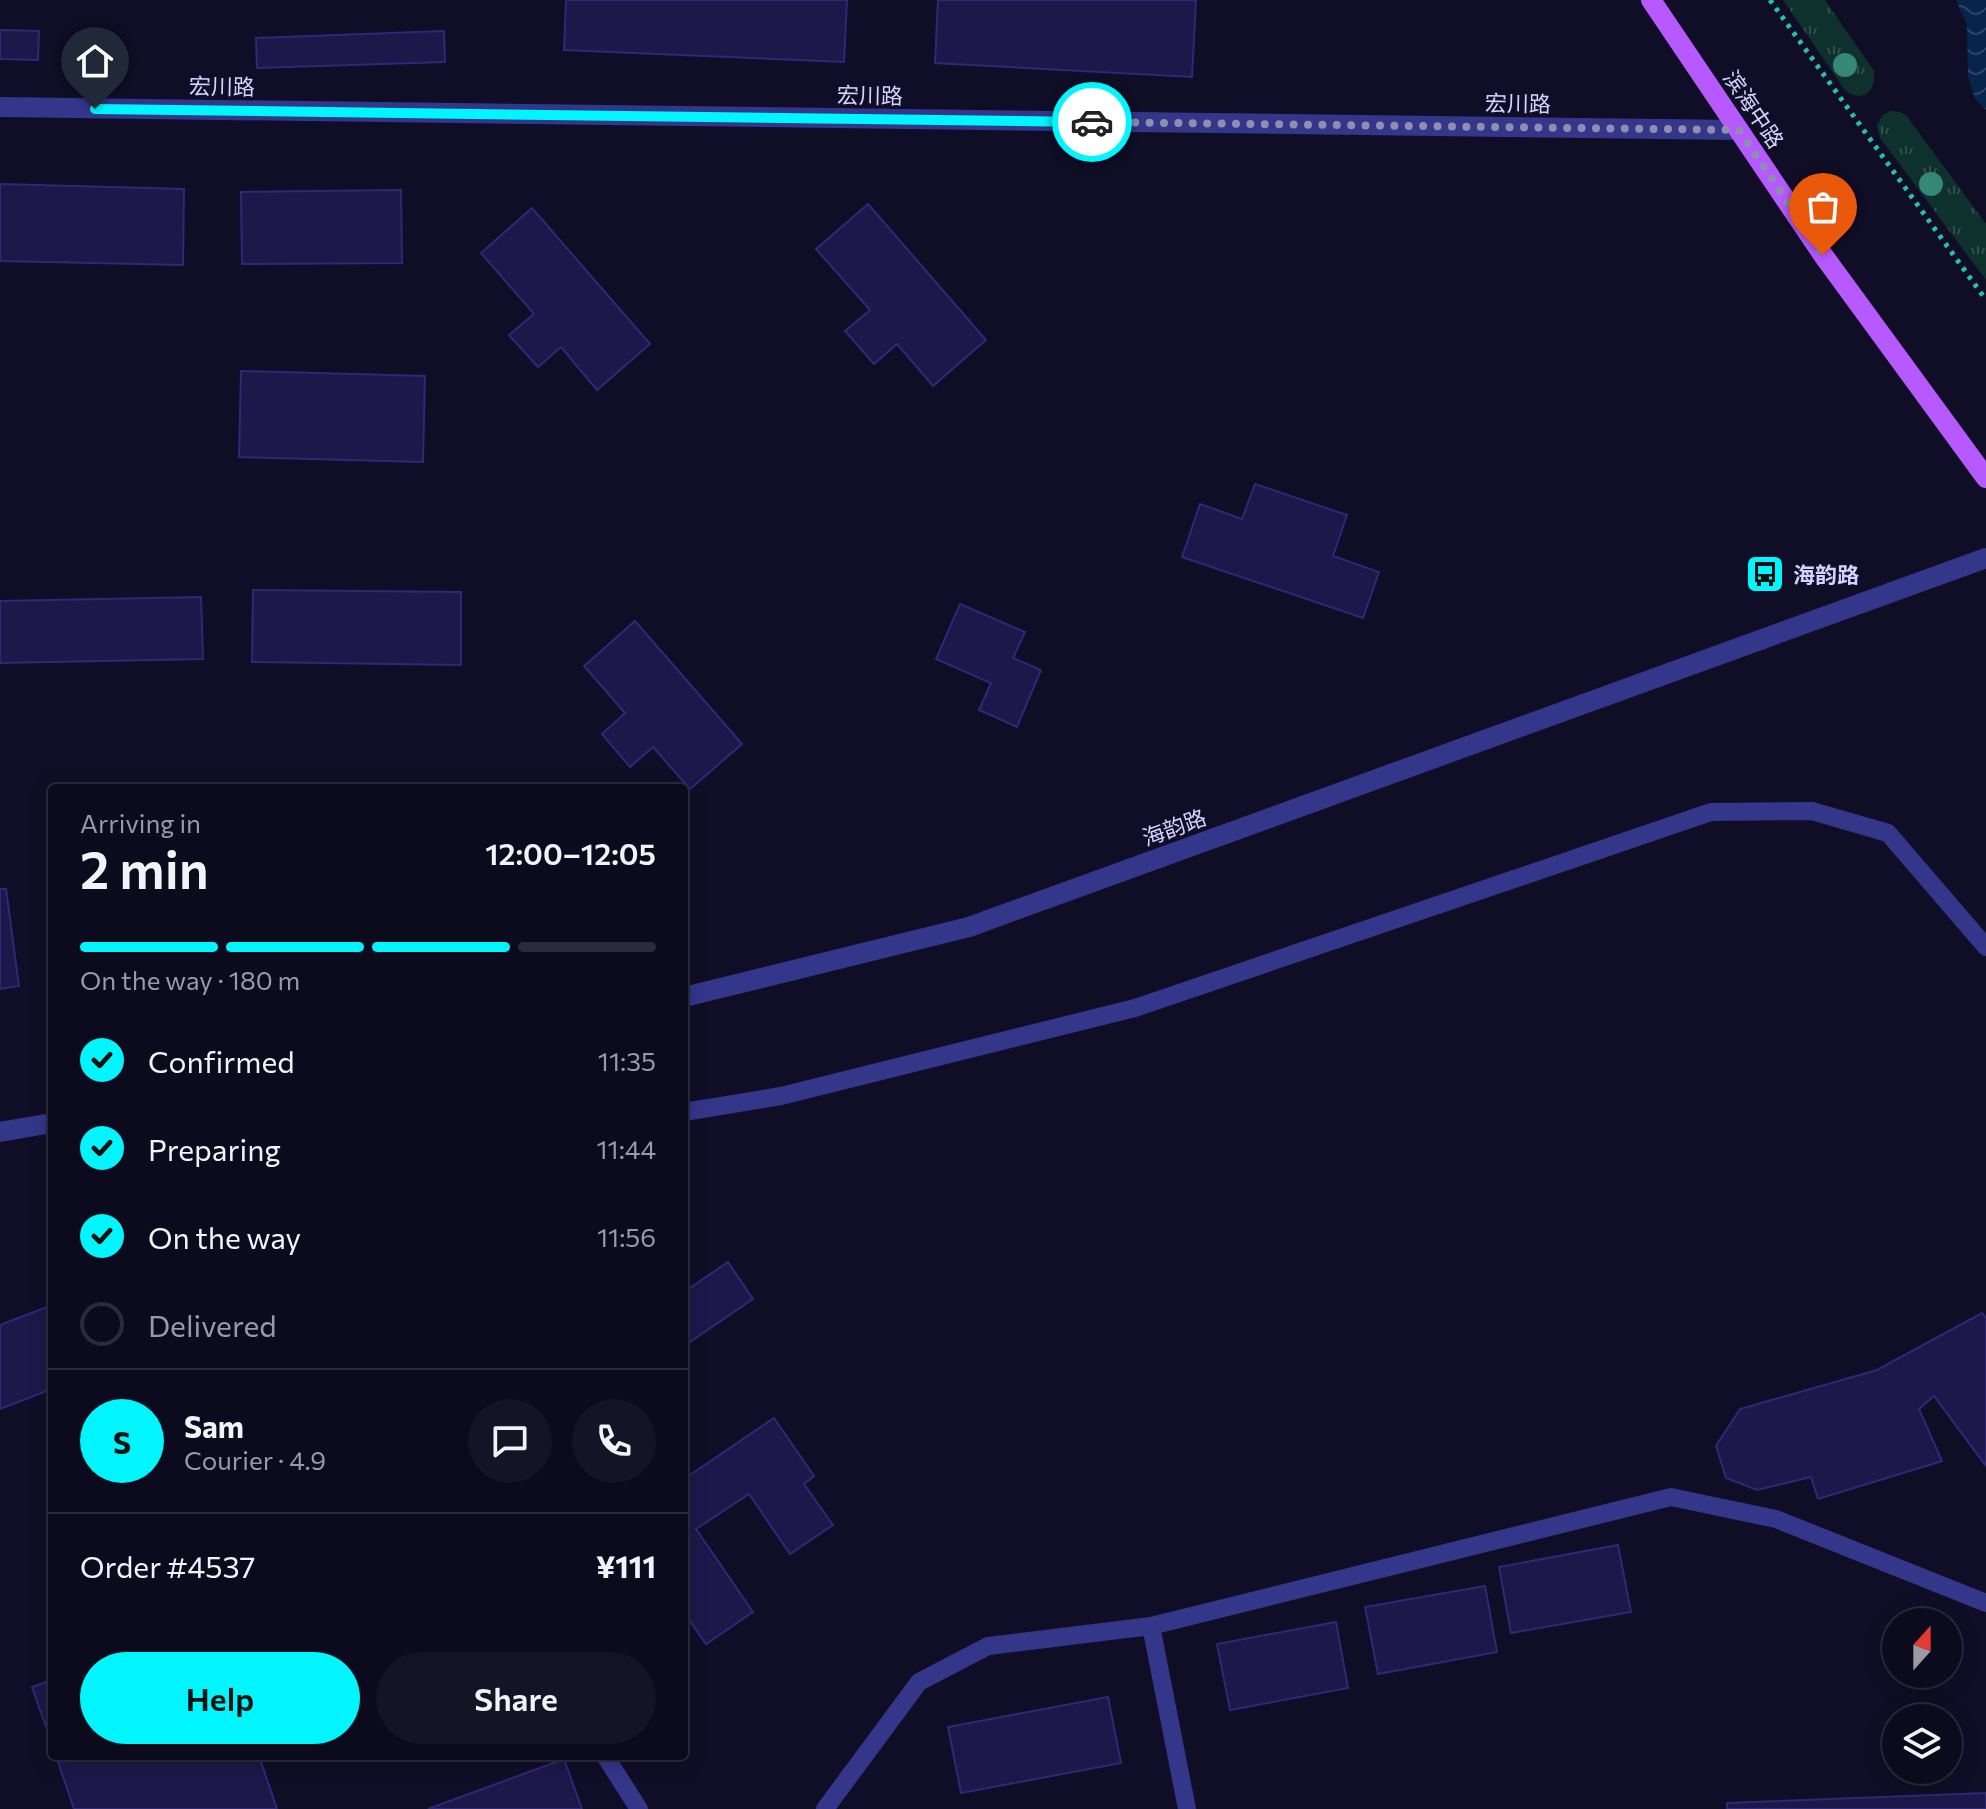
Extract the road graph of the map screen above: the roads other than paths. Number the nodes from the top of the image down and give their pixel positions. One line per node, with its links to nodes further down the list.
1 (1651, 0): 3 (main road, 滨海中路)
2 (0, 107): 3 (street, 宏川路)
3 (1739, 130): 4 (main road, 滨海中路)
4 (1986, 478)
5 (1986, 558): 7 (street, 海韵路)
6 (1986, 947): 8 (lane)
7 (688, 996)
8 (688, 1111)
9 (48, 1124): 10 (street)
10 (0, 1132)
11 (1986, 1603): 12 (lane)
12 (1151, 1626): 15 (lane); 16 (lane)
13 (608, 1760): 14 (lane)
14 (639, 1809)
15 (825, 1809)
16 (1187, 1809)

